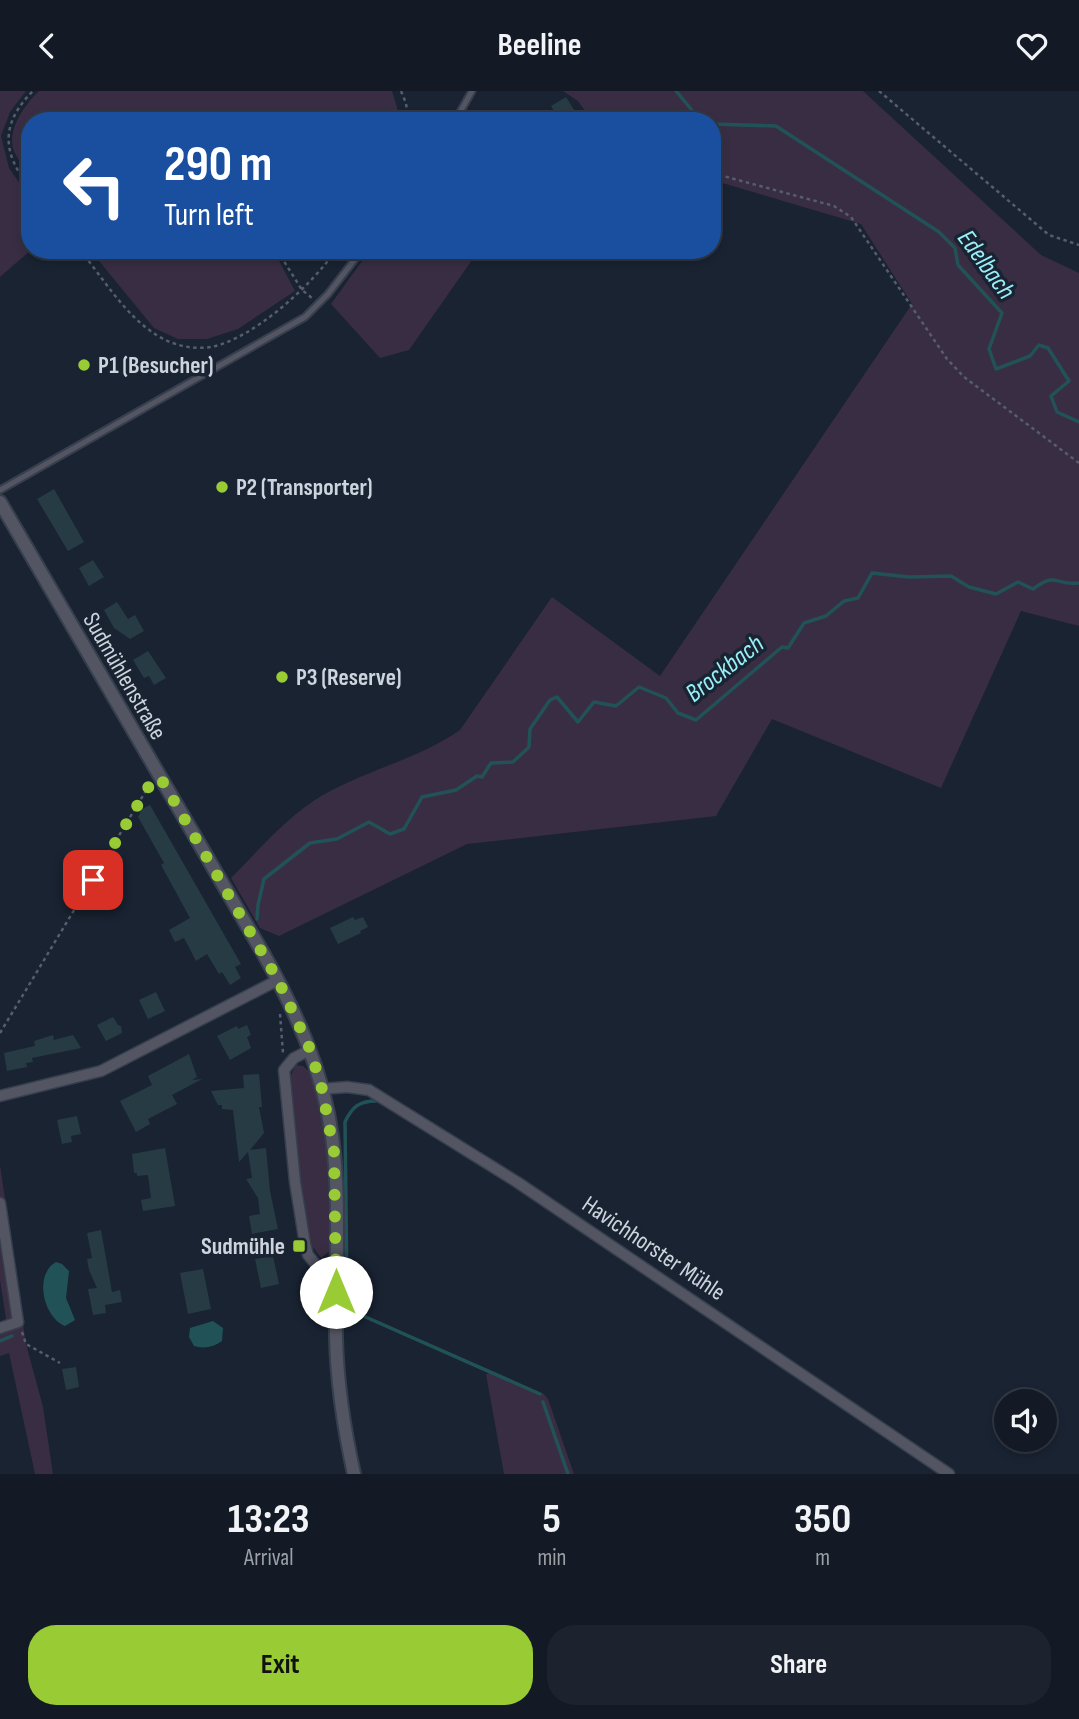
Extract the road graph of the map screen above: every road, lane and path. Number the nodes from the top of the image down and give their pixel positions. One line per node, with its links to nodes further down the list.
1 (33, 91): 8 (path)
2 (401, 91): 5 (path)
3 (472, 91): 6 (lane)
4 (879, 91): 9 (path)
5 (407, 112)
6 (460, 112)
7 (721, 175): 16 (path)
8 (21, 177)
9 (1079, 245)
10 (87, 259): 14 (path)
11 (283, 259): 14 (path)
12 (331, 259): 14 (path)
13 (355, 259): 15 (lane)
14 (302, 290): 15 (path)
15 (320, 304): 17 (lane)
16 (1079, 463)
17 (0, 490)
18 (0, 502): 19 (street, Sudmühlenstraße)
19 (160, 777): 20 (street, Sudmühlenstraße); 22 (path)
20 (278, 980): 23 (street, Sudmühlenstraße); 26 (street)
21 (279, 1009): 24 (path)
22 (0, 1033)
23 (310, 1049): 24 (street); 25 (street, Sudmühlenstraße)
24 (284, 1070): 28 (street)
25 (322, 1089): 28 (street, Sudmühlenstraße); 33 (street, Havichhorster Mühle)
26 (0, 1096)
27 (0, 1203): 29 (street)
28 (336, 1270): 32 (street, Sudmühlenstraße)
29 (18, 1322): 30 (street); 31 (path)
30 (0, 1328)
31 (60, 1363)
32 (354, 1474)
33 (949, 1474)

